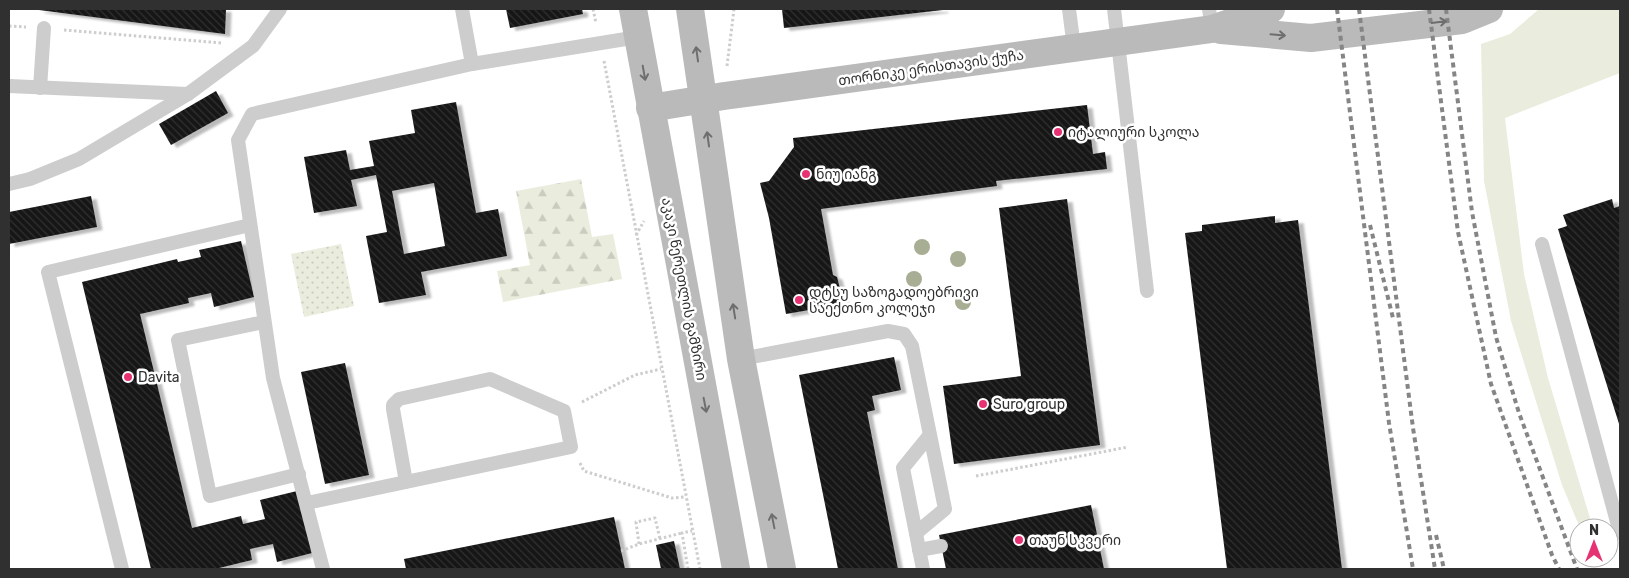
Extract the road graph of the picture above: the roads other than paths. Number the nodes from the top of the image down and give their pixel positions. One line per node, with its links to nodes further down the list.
1 (280, 9): 17 (lane)
2 (462, 9): 14 (lane)
3 (633, 9): 11 (main road, აკაკი წერეთლის გამზირი)
4 (690, 9): 18 (main road, one-way to 4)
5 (1069, 9): 13 (lane)
6 (1114, 9): 12 (lane)
7 (1271, 9): 9 (main road, თორნიკე ერისთავის ქუჩა)
8 (1489, 9): 9 (main road, თორნიკე ერისთავის ქუჩა, one-way to 8)
9 (1210, 19): 12 (main road, თორნიკე ერისთავის ქუჩა)
10 (44, 28): 16 (lane)
11 (638, 37): 14 (lane); 19 (main road, აკაკი წერეთლის გამზირი, one-way to 19)
12 (1119, 42): 13 (main road, თორნიკე ერისთავის ქუჩა); 23 (lane)
13 (1074, 48): 18 (main road, თორნიკე ერისთავის ქუჩა)
14 (472, 64): 21 (lane)
15 (9, 86): 16 (lane)
16 (40, 88): 17 (lane)
17 (188, 94): 20 (lane)
18 (703, 100): 19 (main road, თორნიკე ერისთავის ქუჩა); 25 (main road, one-way to 18)
19 (650, 108): 36 (main road, აკაკი წერეთლის გამზირი, one-way to 36)
20 (9, 184)
21 (250, 225): 24 (lane); 34 (lane)
22 (1542, 244): 31 (lane)
23 (1147, 291)
24 (264, 322): 27 (lane); 27 (lane)
25 (741, 359): 26 (lane); 37 (main road, one-way to 25)
26 (930, 436): 30 (lane); 30 (lane)
27 (299, 474): 29 (lane)
28 (406, 482): 28 (lane); 29 (lane)
29 (307, 503): 35 (lane)
30 (916, 533): 33 (lane)
31 (1620, 533)
32 (941, 546): 33 (lane)
33 (919, 550): 38 (lane)
34 (122, 569)
35 (323, 569)
36 (736, 569)
37 (782, 569)
38 (923, 569)

